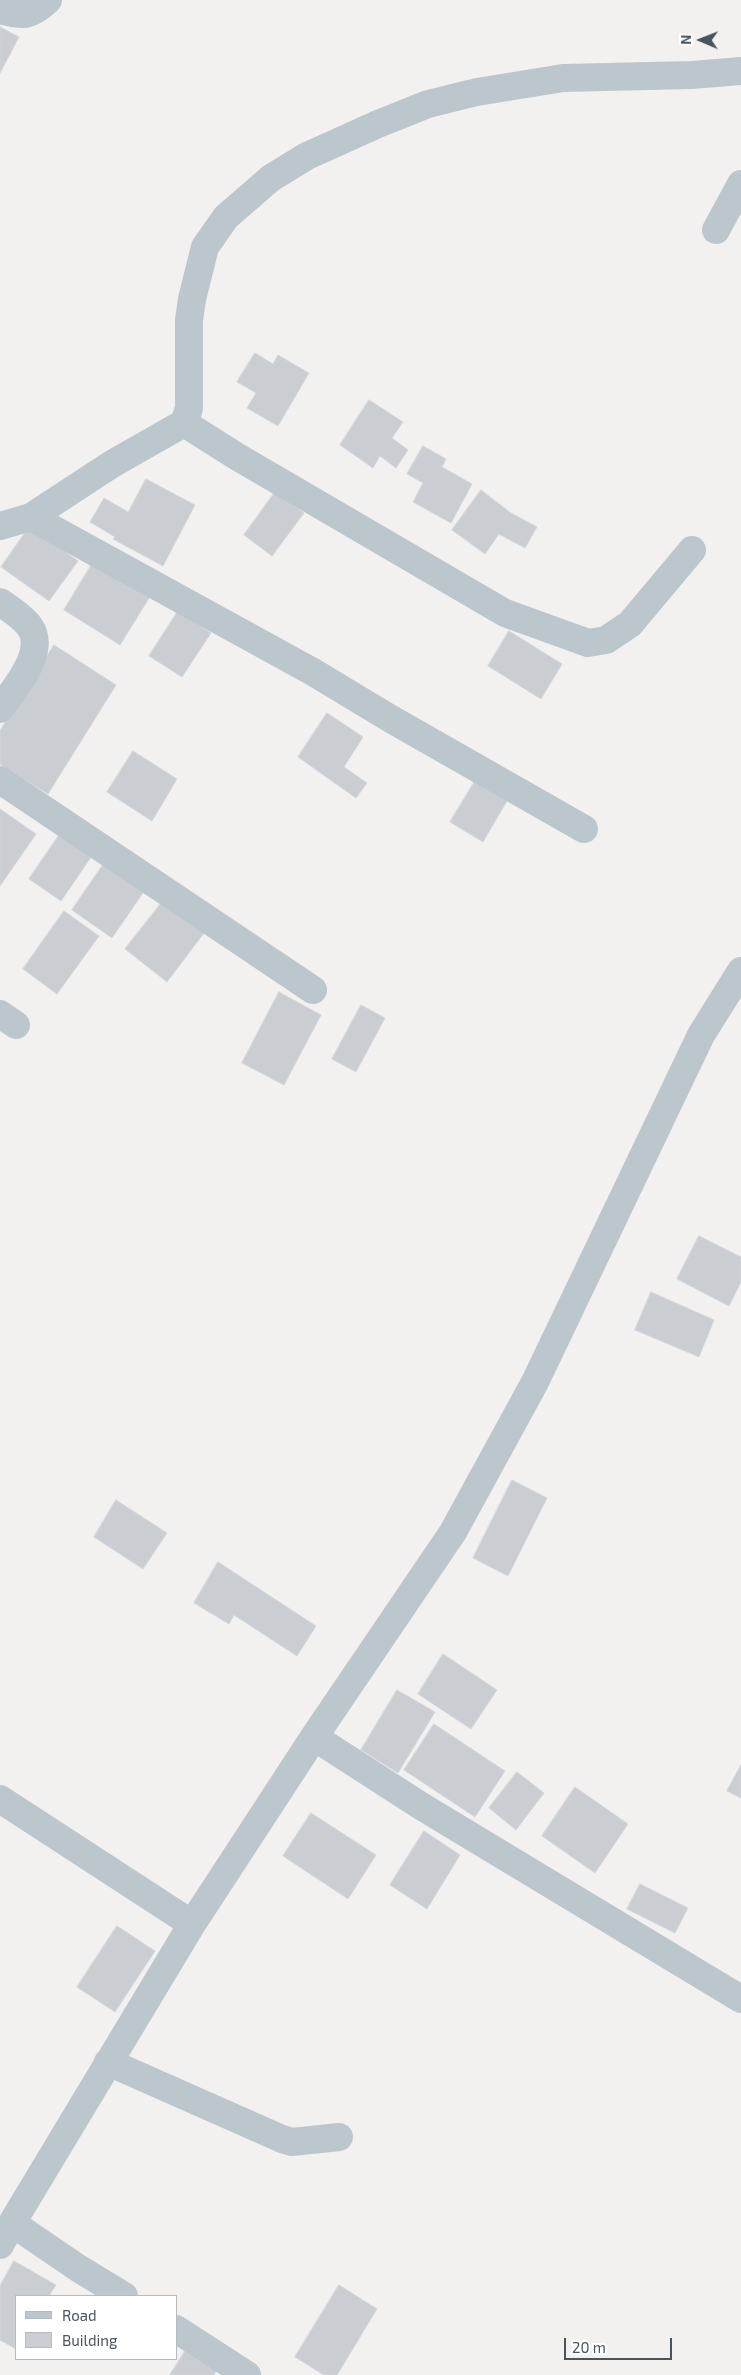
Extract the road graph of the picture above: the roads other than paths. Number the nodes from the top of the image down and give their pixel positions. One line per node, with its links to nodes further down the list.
1 (48, 0): 2 (street)
2 (0, 10)
3 (741, 71): 6 (street)
4 (741, 184): 5 (street)
5 (716, 230)
6 (184, 423): 7 (street); 9 (street)
7 (31, 517): 8 (street); 13 (street)
8 (0, 526)
9 (692, 550)
10 (0, 602): 11 (street)
11 (0, 709)
12 (0, 780): 15 (street)
13 (584, 829)
14 (741, 971): 16 (street)
15 (312, 990)
16 (314, 1737): 18 (street); 19 (street)
17 (0, 1799): 18 (street)
18 (192, 1924): 20 (street)
19 (741, 1999)
20 (108, 2062): 21 (street); 22 (street)
21 (339, 2137)
22 (6, 2234): 23 (street)
23 (122, 2295)
24 (178, 2330): 25 (street)
25 (247, 2375)

